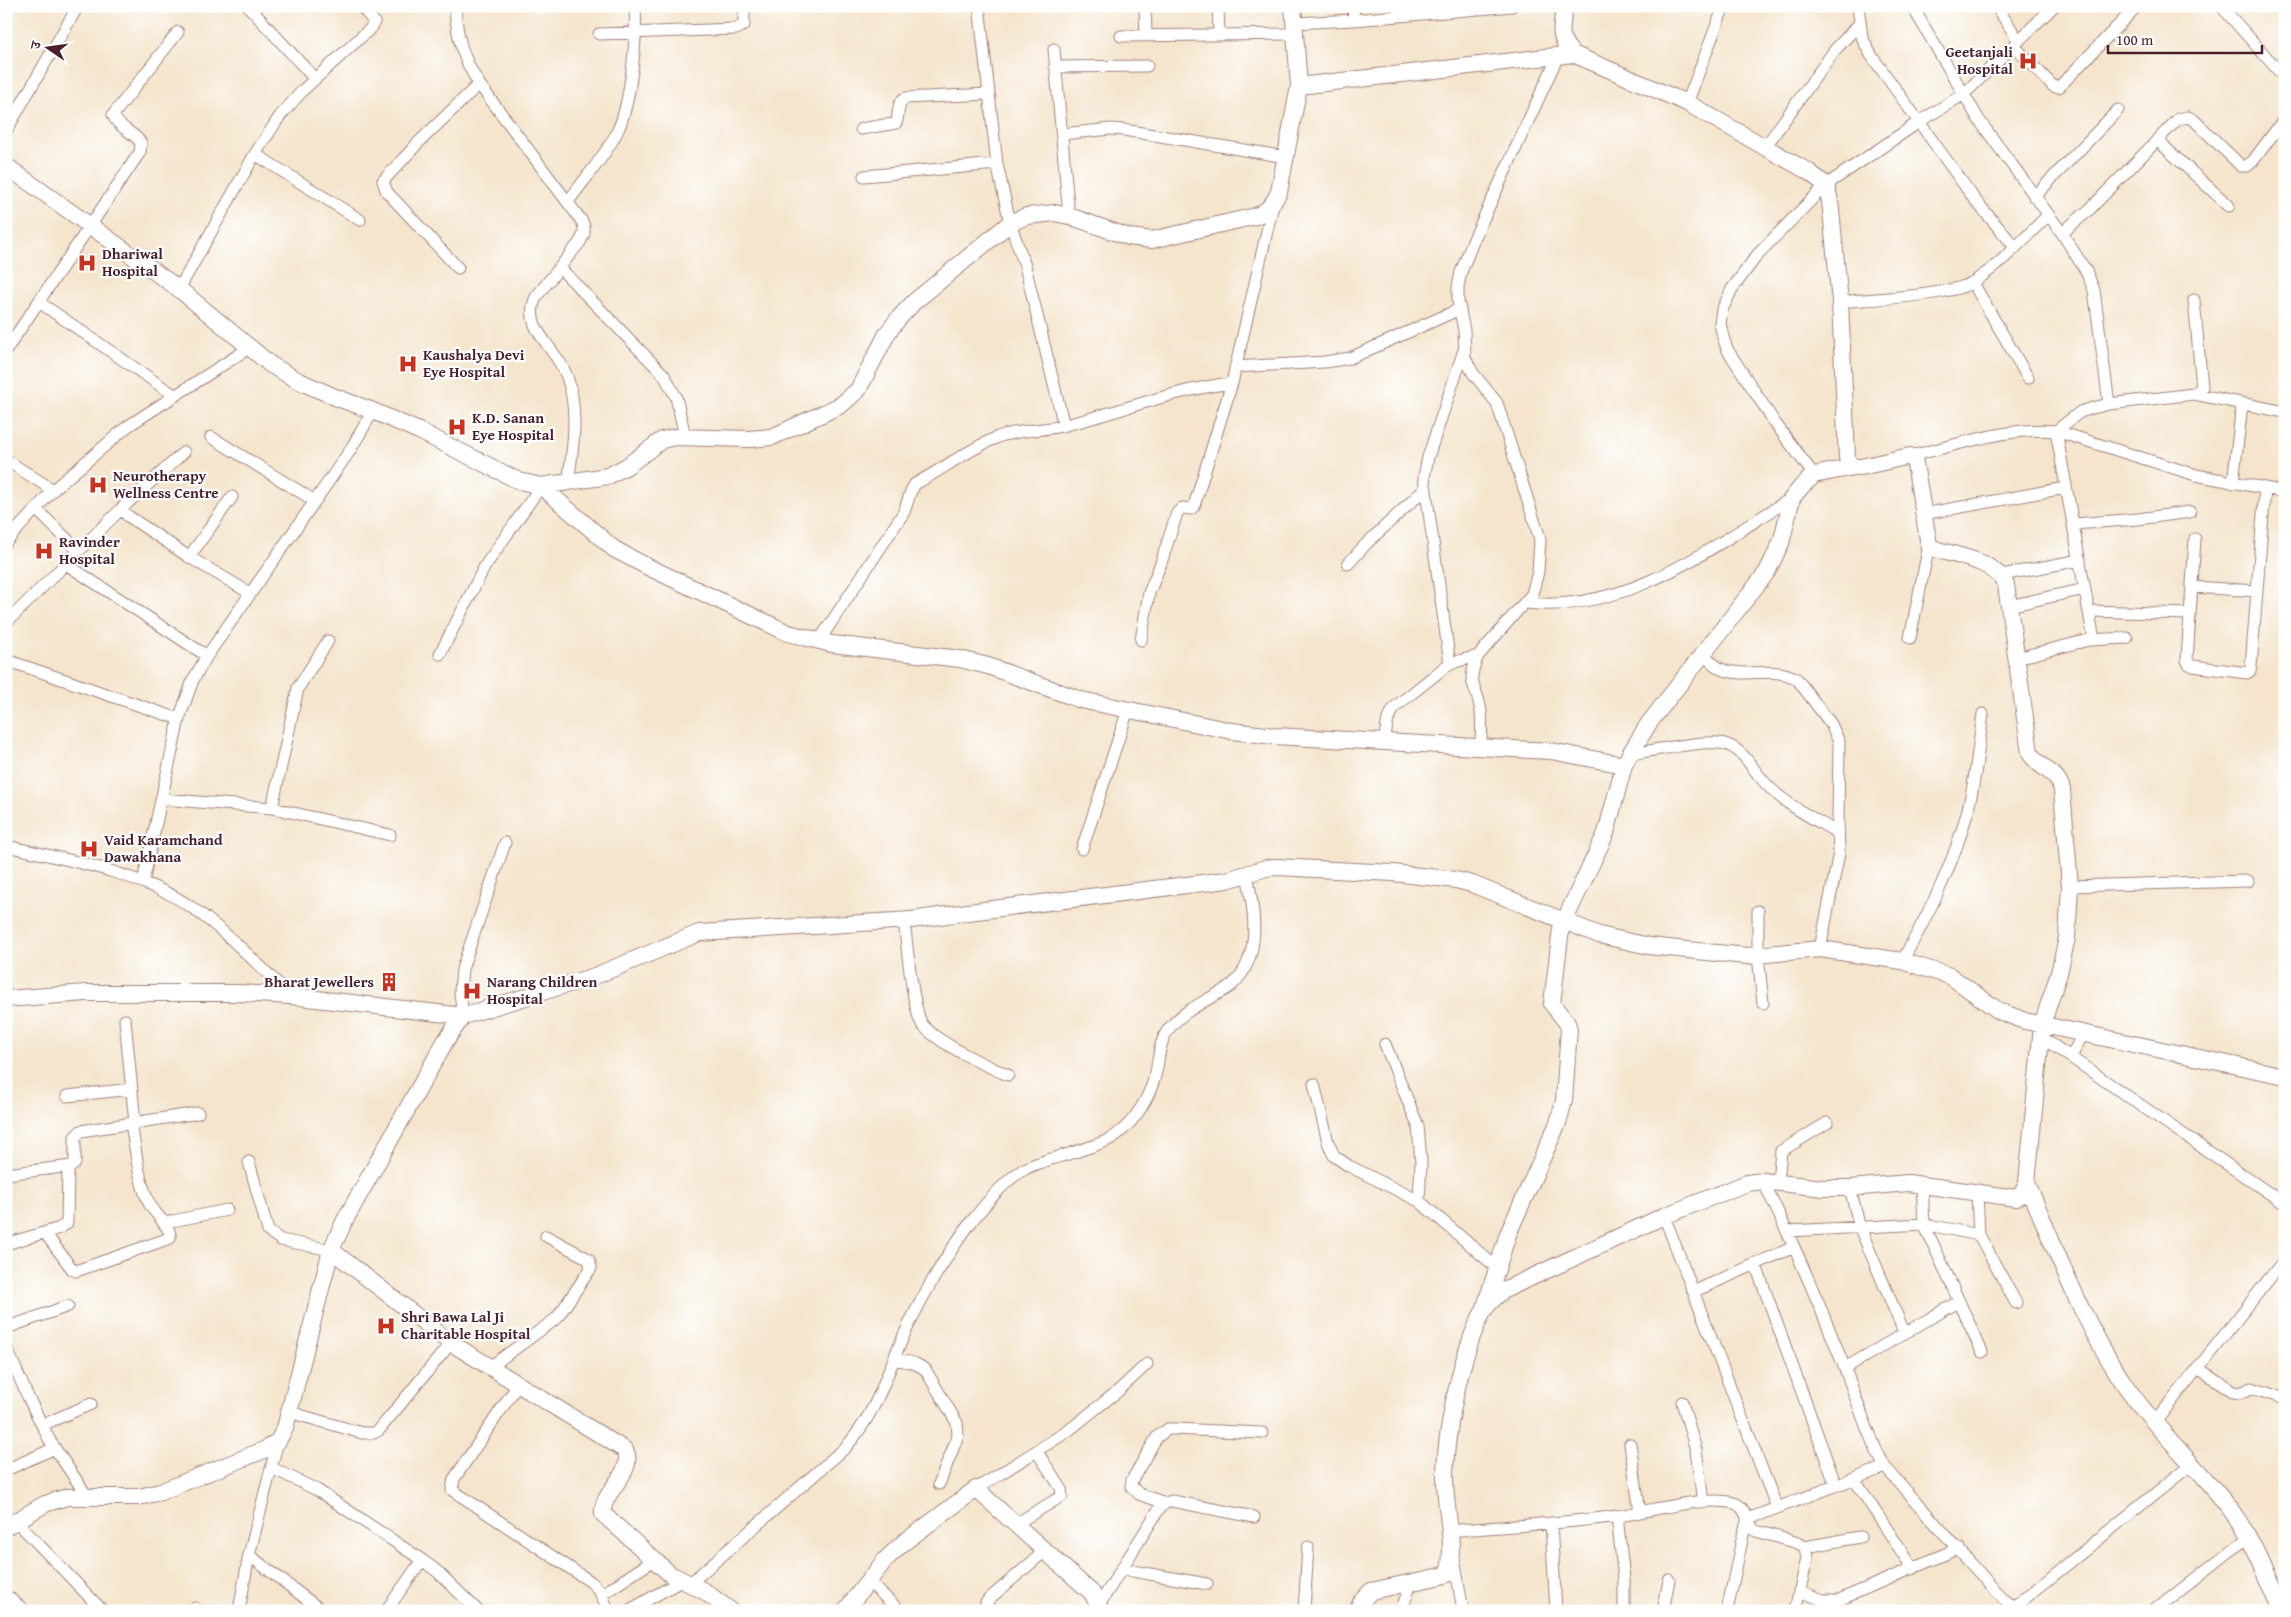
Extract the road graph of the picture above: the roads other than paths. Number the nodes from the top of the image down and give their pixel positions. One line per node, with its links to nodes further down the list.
1 (78, 6): 47 (street)
2 (248, 6): 37 (street)
3 (361, 6): 37 (street)
4 (455, 6): 38 (street)
5 (635, 6): 26 (street)
6 (744, 6): 26 (street)
7 (979, 6): 40 (street)
8 (1145, 6): 30 (street)
9 (1218, 6): 28 (street)
10 (1293, 6): 24 (street)
11 (1353, 6): 22 (street)
12 (1512, 6): 21 (street)
13 (1565, 6): 33 (street)
14 (1724, 6): 42 (street)
15 (1858, 6): 23 (street)
16 (1912, 6): 41 (street)
17 (1996, 6): 31 (street)
18 (2054, 6): 31 (street)
19 (2221, 6): 36 (street)
20 (2136, 7): 31 (street)
21 (1430, 10): 22 (street)
22 (1354, 20): 24 (street)
23 (1860, 23): 45 (street); 50 (street)
24 (1295, 28): 28 (street); 39 (street)
25 (178, 32): 65 (street)
26 (636, 33): 27 (street); 58 (street)
27 (599, 34)
28 (1219, 35): 30 (street)
29 (1121, 36): 30 (street)
30 (1146, 36)
31 (2017, 43): 41 (street)
32 (1054, 49): 35 (street)
33 (1565, 55): 39 (street); 42 (street); 75 (street)
34 (1147, 66): 35 (street)
35 (1055, 67): 48 (street)
36 (2285, 78)
37 (315, 79): 51 (street)
38 (479, 84): 58 (street); 68 (street)
39 (1299, 86): 52 (street)
40 (989, 94): 46 (street); 53 (street)
41 (1964, 94): 45 (street); 57 (street)
42 (1688, 103): 50 (street)
43 (2118, 110): 57 (street)
44 (2285, 118): 49 (street)
45 (1919, 122): 56 (street); 67 (street)
46 (861, 129)
47 (6, 131)
48 (1062, 134): 52 (street); 62 (street)
49 (2157, 140): 60 (street); 66 (street)
50 (1765, 147): 56 (street)
51 (254, 154): 63 (street); 71 (street)
52 (1286, 157): 59 (street)
53 (997, 164): 55 (street); 64 (street)
54 (6, 166): 65 (street)
55 (864, 176)
56 (1826, 185): 74 (street); 96 (street)
57 (2034, 197): 61 (street)
58 (568, 202): 69 (street)
59 (1273, 205): 62 (street); 79 (street)
60 (2229, 206)
61 (2048, 215): 66 (street); 67 (street)
62 (1069, 216): 64 (street)
63 (360, 220)
64 (1010, 223): 88 (street); 90 (street)
65 (89, 224): 71 (street); 73 (street)
66 (2062, 233): 84 (street)
67 (2015, 247): 70 (street)
68 (458, 268)
69 (560, 268): 90 (street); 98 (street)
70 (1972, 283): 74 (street); 80 (street)
71 (179, 289): 76 (street)
72 (2194, 300): 82 (street)
73 (39, 302): 77 (street); 83 (street)
74 (1840, 302): 95 (street)
75 (1460, 309): 78 (street); 79 (street)
76 (249, 348): 83 (street); 86 (street)
77 (6, 350)
78 (1464, 350): 101 (street); 126 (street)
79 (1235, 367): 81 (street)
80 (2028, 378)
81 (1232, 382): 88 (street); 133 (street)
82 (2194, 394): 84 (street); 85 (street)
83 (174, 395): 103 (street)
84 (2109, 404): 89 (street)
85 (2242, 404): 87 (street); 97 (street)
86 (373, 411): 99 (street); 107 (street)
87 (2285, 412)
88 (1064, 426): 136 (street)
89 (2056, 431): 93 (street); 97 (street); 100 (street)
90 (685, 436): 98 (street)
91 (211, 437): 107 (street)
92 (184, 452): 109 (street)
93 (1910, 456): 95 (street); 111 (street)
94 (6, 460): 103 (street)
95 (1854, 467): 96 (street)
96 (1814, 475): 106 (street)
97 (2233, 482): 102 (street)
98 (568, 483): 99 (street)
99 (541, 486): 136 (street); 137 (street)
100 (2065, 488): 111 (street); 112 (street)
101 (1425, 489): 120 (street); 143 (street)
102 (2265, 489): 104 (street); 124 (street)
103 (53, 490): 108 (street)
104 (2285, 492)
105 (232, 498): 117 (street)
106 (1792, 498): 126 (street); 138 (street)
107 (315, 501): 125 (street)
108 (36, 508): 114 (street); 116 (street)
109 (121, 509): 116 (street); 117 (street)
110 (2190, 512): 112 (street)
111 (1923, 514): 115 (street)
112 (2074, 524): 118 (street)
113 (2195, 540): 122 (street)
114 (6, 542)
115 (1929, 544): 121 (street); 131 (street)
116 (79, 551): 119 (street)
117 (189, 557): 125 (street)
118 (2080, 560): 121 (street); 123 (street)
119 (66, 564): 130 (street); 139 (street)
120 (1348, 564)
121 (2002, 575): 127 (street)
122 (2192, 587): 124 (street); 129 (street)
123 (2085, 589): 127 (street); 128 (street)
124 (2257, 591): 129 (street)
125 (250, 593): 139 (street)
126 (1526, 603): 140 (street)
127 (2009, 606): 141 (street)
128 (2089, 611): 129 (street); 134 (street)
129 (2190, 614)
130 (6, 623)
131 (1910, 638)
132 (2126, 638): 134 (street)
133 (1141, 640)
134 (2094, 640): 141 (street)
135 (328, 641): 151 (street)
136 (819, 641): 144 (street)
137 (440, 654)
138 (1703, 654): 149 (street); 152 (street)
139 (207, 656): 146 (street)
140 (1478, 656): 143 (street); 148 (street)
141 (2017, 658): 160 (street)
142 (6, 660): 146 (street)
143 (1450, 664): 147 (street)
144 (1128, 710): 147 (street); 156 (street)
145 (1983, 714): 166 (street)
146 (179, 719): 150 (street)
147 (1384, 742): 148 (street)
148 (1480, 747): 149 (street)
149 (1627, 759): 152 (street); 163 (street)
150 (162, 799): 151 (street); 159 (street)
151 (272, 808): 153 (street)
152 (1838, 833): 164 (street)
153 (390, 835)
154 (505, 843): 170 (street)
155 (6, 846): 159 (street)
156 (1082, 849)
157 (1248, 874): 162 (street); 163 (street); 219 (street)
158 (2248, 880): 160 (street)
159 (143, 882): 167 (street)
160 (2070, 886): 172 (street)
161 (1758, 911): 165 (street)
162 (904, 921): 170 (street); 176 (street)
163 (1564, 921): 165 (street); 208 (street)
164 (1820, 949): 165 (street); 166 (street)
165 (1758, 956): 169 (street)
166 (1902, 961): 172 (street)
167 (292, 996): 168 (street); 170 (street)
168 (6, 1000)
169 (1763, 1003)
170 (463, 1016): 205 (street)
171 (125, 1020): 179 (street)
172 (2042, 1031): 173 (street); 175 (street); 188 (street)
173 (2083, 1034): 175 (street); 177 (street)
174 (1385, 1044): 192 (street)
175 (2071, 1057): 193 (street)
176 (1008, 1075)
177 (2285, 1076)
178 (1314, 1084): 192 (street)
179 (132, 1089): 180 (street); 182 (street)
180 (66, 1096)
181 (198, 1113): 182 (street)
182 (133, 1123): 185 (street); 196 (street)
183 (1827, 1123): 187 (street)
184 (249, 1162): 205 (street)
185 (68, 1168): 186 (street); 200 (street)
186 (6, 1174)
187 (1770, 1182): 190 (street); 195 (street); 199 (street)
188 (2027, 1183): 191 (street); 229 (street)
189 (1922, 1184): 190 (street); 191 (street); 197 (street)
190 (1850, 1188): 198 (street)
191 (1977, 1192): 202 (street)
192 (1419, 1201): 208 (street)
193 (2285, 1204)
194 (227, 1210): 196 (street)
195 (1664, 1216): 209 (street); 213 (street)
196 (163, 1223): 200 (street)
197 (1924, 1224): 198 (street); 202 (street); 210 (street)
198 (1860, 1228): 199 (street); 215 (street)
199 (1788, 1231): 204 (street)
200 (45, 1232): 203 (street)
201 (546, 1236): 221 (street)
202 (1979, 1236): 211 (street)
203 (6, 1244)
204 (1794, 1247): 207 (street); 222 (street)
205 (331, 1250): 216 (street); 228 (street)
206 (2285, 1259): 223 (street)
207 (1755, 1263): 209 (street); 242 (street)
208 (1496, 1267): 213 (street)
209 (1695, 1291): 247 (street)
210 (1958, 1302): 215 (street); 218 (street)
211 (2016, 1303)
212 (68, 1306): 214 (street)
213 (1484, 1312): 255 (street)
214 (6, 1328)
215 (1904, 1332): 222 (street)
216 (451, 1343): 221 (street); 228 (street)
217 (6, 1347): 230 (street)
218 (1982, 1352)
219 (895, 1359): 241 (street); 269 (street)
220 (1148, 1364): 235 (street)
221 (490, 1367): 224 (street)
222 (1845, 1368): 237 (street)
223 (2198, 1368): 225 (street); 229 (street)
224 (517, 1386): 264 (street); 274 (street)
225 (2285, 1399)
226 (1682, 1402): 245 (street)
227 (90, 1404): 230 (street)
228 (290, 1412): 232 (street)
229 (2154, 1422): 236 (street)
230 (42, 1424): 234 (street)
231 (1262, 1433): 246 (street)
232 (278, 1441): 238 (street); 244 (street)
233 (1630, 1444): 248 (street)
234 (55, 1448): 239 (street); 244 (street)
235 (1037, 1452): 243 (street); 254 (street)
236 (2192, 1464): 257 (street); 277 (street)
237 (1886, 1467): 240 (street); 260 (street)
238 (272, 1468): 262 (street); 263 (street)
239 (6, 1470)
240 (1854, 1479): 242 (street); 266 (street)
241 (939, 1484)
242 (1836, 1486): 247 (street)
243 (976, 1489): 254 (street); 268 (street)
244 (87, 1496): 253 (street)
245 (1703, 1502): 248 (street); 251 (street)
246 (1165, 1503): 250 (street); 265 (street)
247 (1777, 1508): 251 (street)
248 (1640, 1512): 249 (street)
249 (1617, 1516): 252 (street); 296 (street)
250 (1254, 1518)
251 (1748, 1519): 259 (street); 298 (street)
252 (1551, 1522): 255 (street); 295 (street)
253 (11, 1524): 281 (street)
254 (1014, 1525): 261 (street)
255 (1450, 1537): 271 (street); 294 (street)
256 (1860, 1537): 259 (street)
257 (2248, 1537): 279 (street); 300 (street)
258 (1308, 1546): 291 (street)
259 (1804, 1547): 272 (street)
260 (1959, 1548): 266 (street); 277 (street)
261 (1046, 1550): 276 (street); 290 (street)
262 (249, 1555): 282 (street); 283 (street)
263 (422, 1560): 284 (street); 285 (street)
264 (654, 1560): 269 (street); 274 (street)
265 (1121, 1569): 270 (street); 276 (street)
266 (1913, 1569): 275 (street)
267 (1669, 1580): 297 (street)
268 (868, 1582): 278 (street); 289 (street)
269 (684, 1583): 287 (street); 288 (street)
270 (1207, 1584)
271 (1411, 1584): 292 (street); 293 (street)
272 (1799, 1591): 275 (street); 299 (street)
273 (6, 1595): 280 (street)
274 (601, 1595): 286 (street)
275 (1840, 1606)
276 (1100, 1608)
277 (2013, 1609)
278 (848, 1610)
279 (2282, 1610)
280 (25, 1611)
281 (103, 1611)
282 (238, 1611)
283 (322, 1611)
284 (386, 1611)
285 (478, 1611)
286 (609, 1611)
287 (628, 1611)
288 (731, 1611)
289 (900, 1611)
290 (989, 1611)
291 (1304, 1611)
292 (1357, 1611)
293 (1401, 1611)
294 (1463, 1611)
295 (1556, 1611)
296 (1624, 1611)
297 (1663, 1611)
298 (1726, 1611)
299 (1795, 1611)
300 (2154, 1611)

